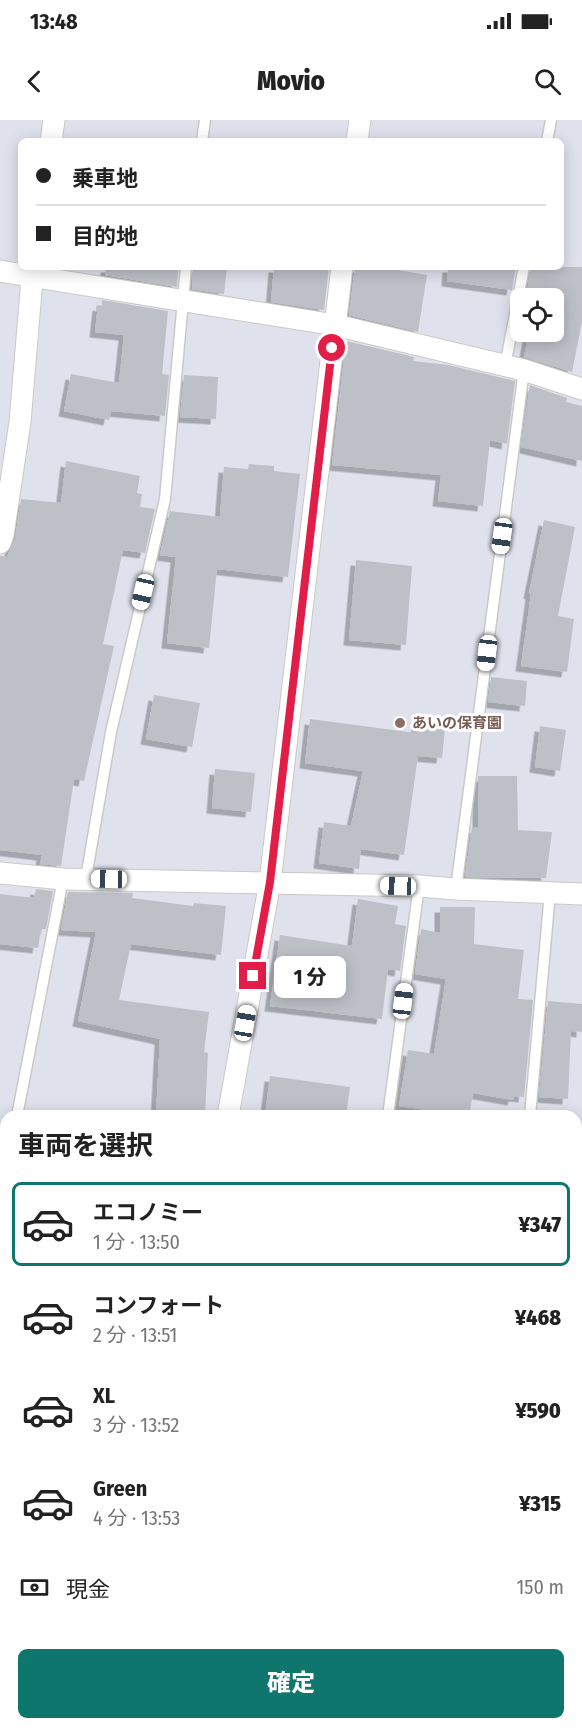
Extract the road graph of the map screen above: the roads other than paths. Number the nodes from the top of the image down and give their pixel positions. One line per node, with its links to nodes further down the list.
1 (54, 120): 5 (street)
2 (205, 120): 6 (lane)
3 (360, 120): 7 (street)
4 (551, 120): 8 (lane)
5 (51, 138)
6 (202, 138)
7 (357, 138)
8 (548, 138)
9 (186, 270): 14 (lane)
10 (342, 270): 15 (street)
11 (524, 270): 16 (lane)
12 (0, 272): 13 (street)
13 (32, 272): 14 (street); 18 (street)
14 (182, 301): 15 (street); 20 (lane)
15 (335, 325): 16 (street); 22 (street)
16 (514, 368): 17 (street); 24 (lane)
17 (582, 389)
18 (0, 543)
19 (0, 873): 21 (street)
20 (86, 878): 21 (street); 22 (street)
21 (63, 879): 27 (lane)
22 (270, 882): 23 (street); 28 (street)
23 (419, 886): 24 (street); 29 (lane)
24 (456, 890): 25 (street)
25 (550, 892): 26 (street); 30 (lane)
26 (582, 894)
27 (18, 1110)
28 (229, 1110)
29 (389, 1110)
30 (531, 1110)

